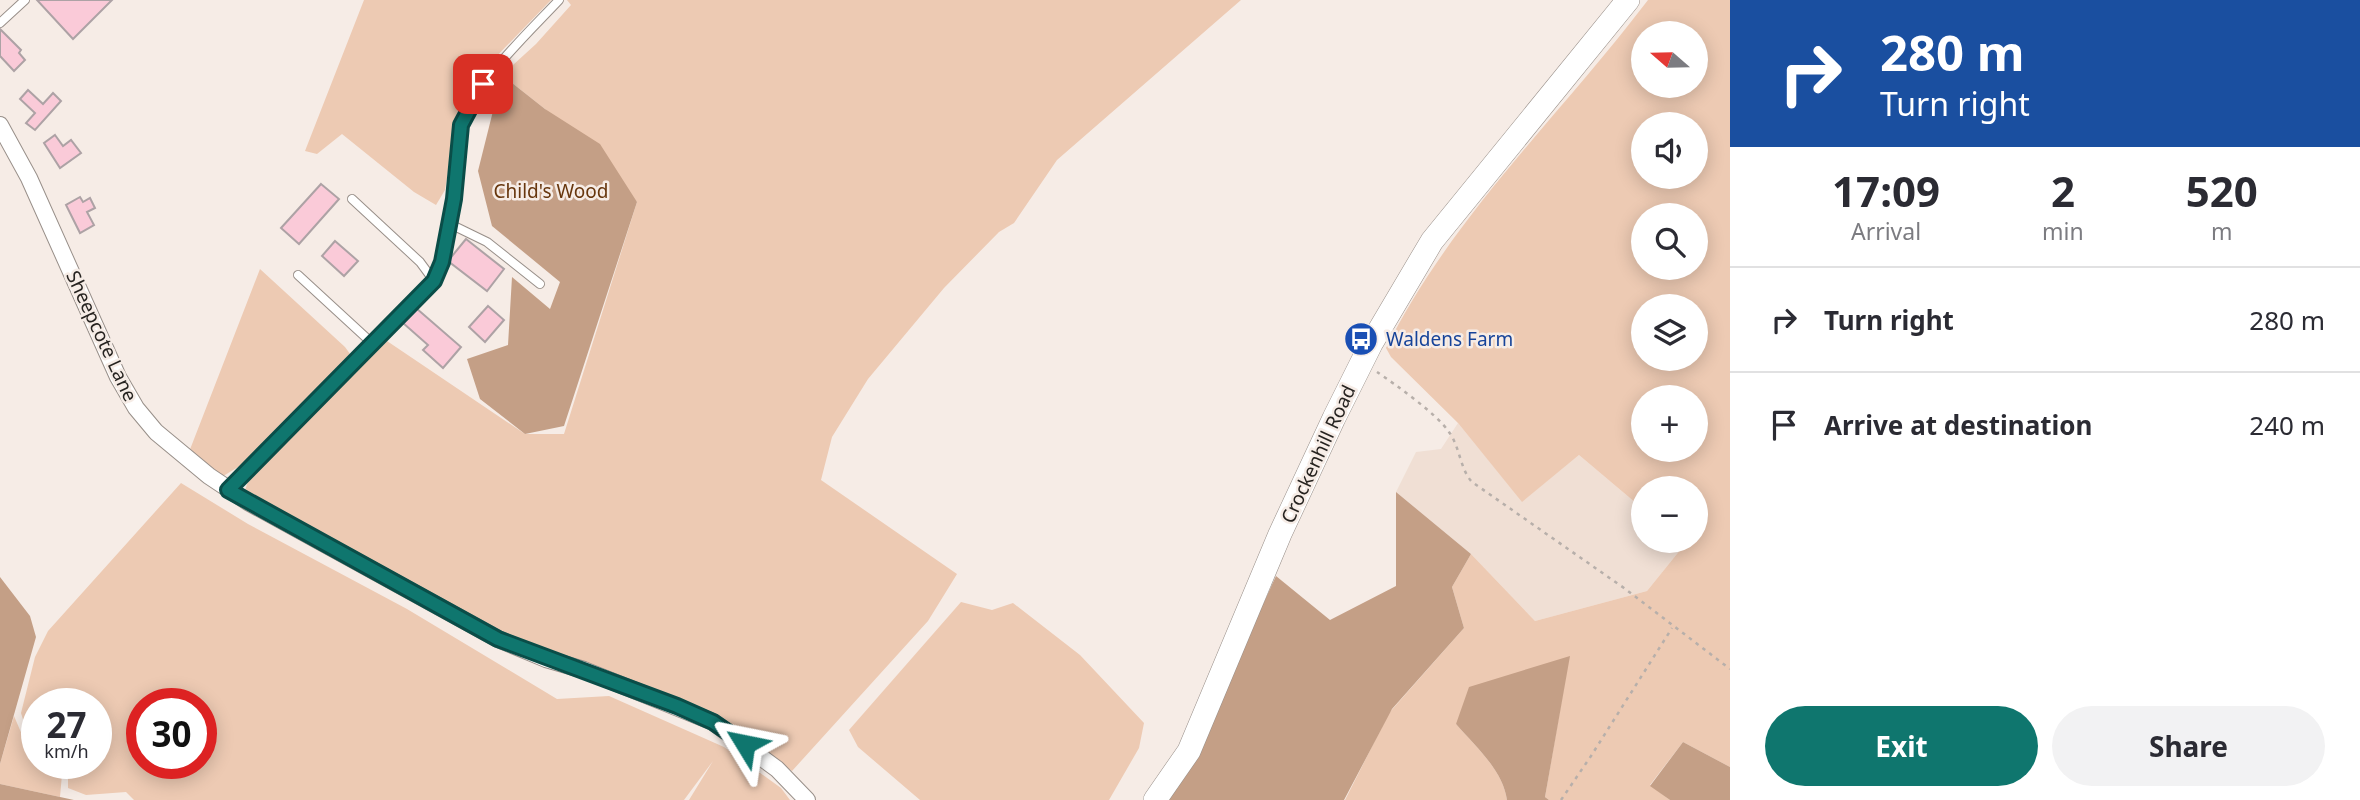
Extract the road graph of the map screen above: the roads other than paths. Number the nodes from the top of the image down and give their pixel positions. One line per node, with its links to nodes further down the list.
1 (25, 0): 4 (lane)
2 (559, 0): 7 (lane)
3 (1628, 0): 14 (main road, Crockenhill Road)
4 (0, 23)
5 (0, 125): 12 (street, Sheepcote Lane)
6 (352, 199): 9 (lane)
7 (448, 223): 9 (lane); 10 (lane)
8 (298, 275): 11 (lane)
9 (434, 281): 11 (lane)
10 (540, 284)
11 (373, 344): 12 (lane)
12 (228, 490): 13 (street, Sheepcote Lane)
13 (807, 800)
14 (1155, 800)

